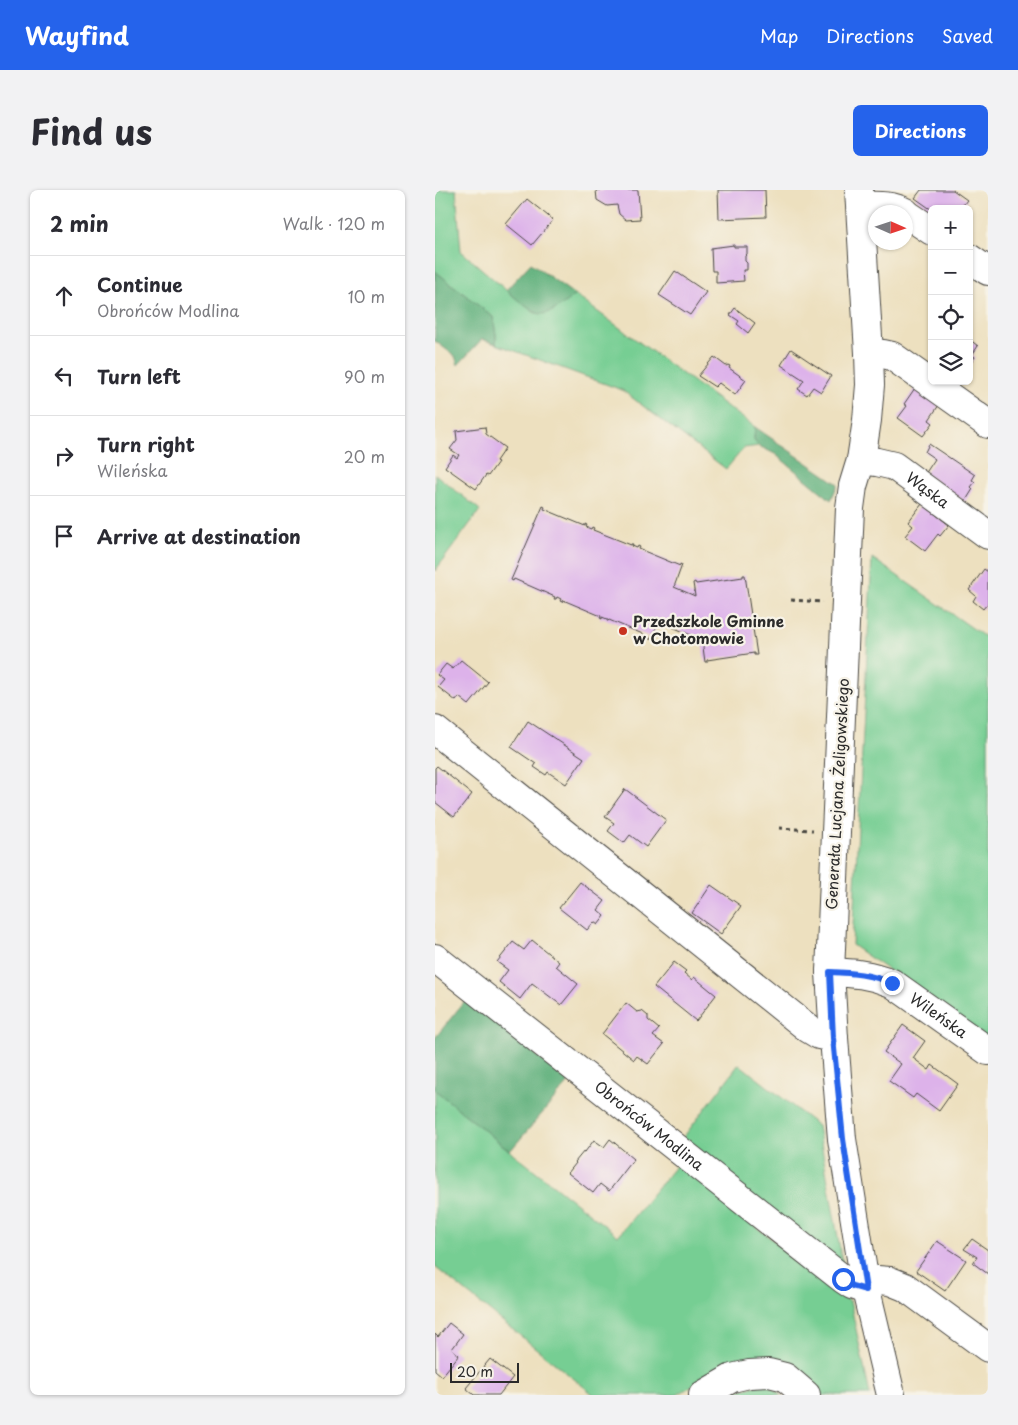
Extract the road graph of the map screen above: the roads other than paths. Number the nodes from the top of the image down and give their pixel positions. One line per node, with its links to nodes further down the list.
1 (860, 198): 2 (street); 7 (street, Generała Lucjana Żeligowskiego)
2 (883, 205)
3 (913, 218): 4 (street)
4 (928, 228)
5 (973, 261): 6 (street)
6 (988, 271)
7 (869, 353): 8 (street); 9 (street, Generała Lucjana Żeligowskiego)
8 (988, 424)
9 (861, 460): 10 (street, Wąska); 13 (street, Generała Lucjana Żeligowskiego)
10 (988, 536)
11 (435, 730): 14 (street)
12 (435, 958): 16 (street, Obrońców Modlina)
13 (830, 972): 14 (street, Generała Lucjana Żeligowskiego); 15 (street, Wileńska)
14 (833, 1038): 16 (street, Generała Lucjana Żeligowskiego)
15 (988, 1051)
16 (866, 1285): 17 (street); 20 (street, Generała Lucjana Żeligowskiego)
17 (988, 1348)
18 (703, 1395): 19 (street)
19 (805, 1395)
20 (891, 1395)

